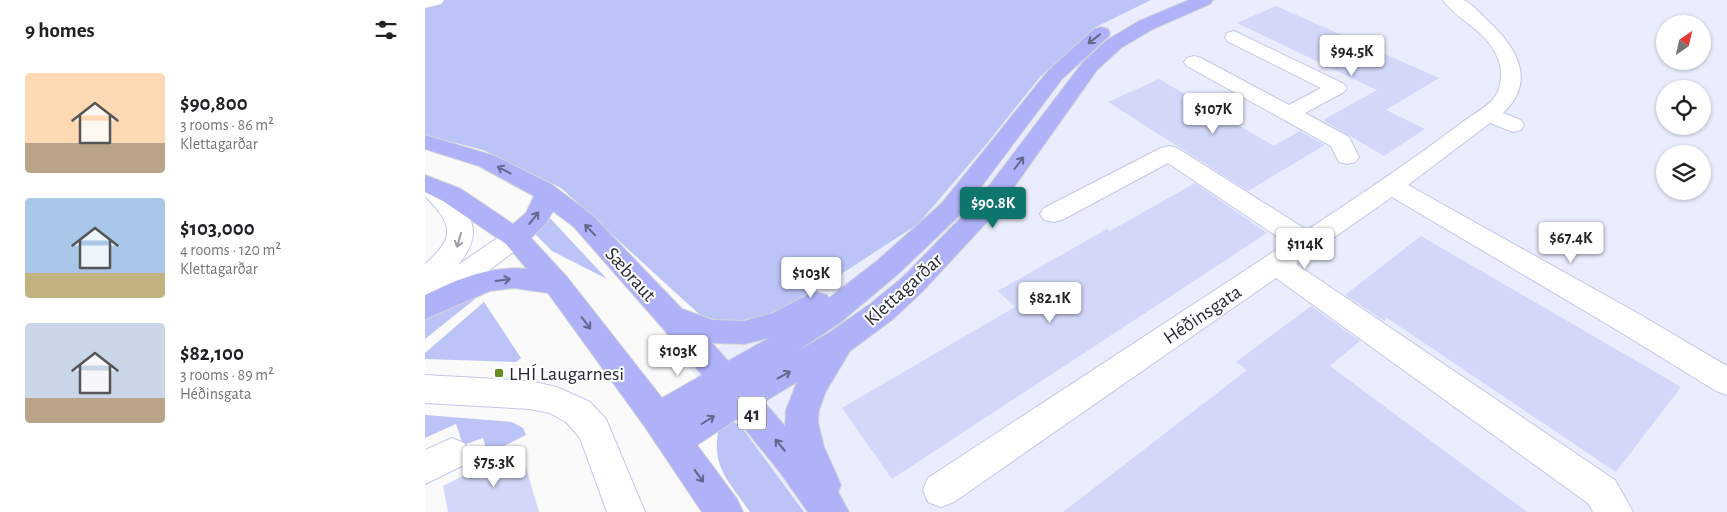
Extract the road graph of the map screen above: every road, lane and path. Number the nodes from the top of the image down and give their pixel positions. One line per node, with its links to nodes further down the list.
1 (435, 0): 5 (street)
2 (1168, 0): 18 (main road, Klettagarðar, one-way to 18)
3 (1204, 0): 26 (main road, Klettagarðar, one-way to 3)
4 (1452, 0): 9 (street, Héðinsgata)
5 (425, 3)
6 (1234, 37): 8 (street)
7 (1195, 62): 8 (street)
8 (1289, 113): 12 (street)
9 (1487, 114): 10 (street); 14 (street, Héðinsgata)
10 (1513, 126)
11 (425, 142): 15 (main road, Sæbraut / 41, one-way to 11)
12 (1347, 157)
13 (427, 184): 17 (main road); 21 (street, one-way to 21)
14 (1391, 186): 19 (street, Héðinsgata); 27 (street)
15 (547, 194): 17 (main road, one-way to 15); 25 (main road, Sæbraut / 41, one-way to 15)
16 (1053, 214): 19 (street)
17 (515, 238): 22 (main road); 23 (street)
18 (916, 242): 25 (main road); 28 (main road, Klettagarðar)
19 (1307, 243): 20 (street, Héðinsgata)
20 (1276, 264): 31 (street, Héðinsgata); 35 (street)
21 (425, 280)
22 (557, 284): 24 (main road, one-way to 22); 30 (main road, one-way to 30)
23 (425, 303)
24 (425, 308)
25 (671, 317): 28 (main road, Sæbraut / 41)
26 (841, 341): 28 (main road, Klettagarðar, one-way to 26); 34 (main road)
27 (1727, 382)
28 (732, 388): 30 (main road, Klettagarðar); 34 (main road, Sæbraut / 41, one-way to 28)
29 (425, 389): 32 (street)
30 (666, 429): 33 (main road, one-way to 33)
31 (941, 490)
32 (627, 512)
33 (725, 512)
34 (832, 512)
35 (1615, 512)

